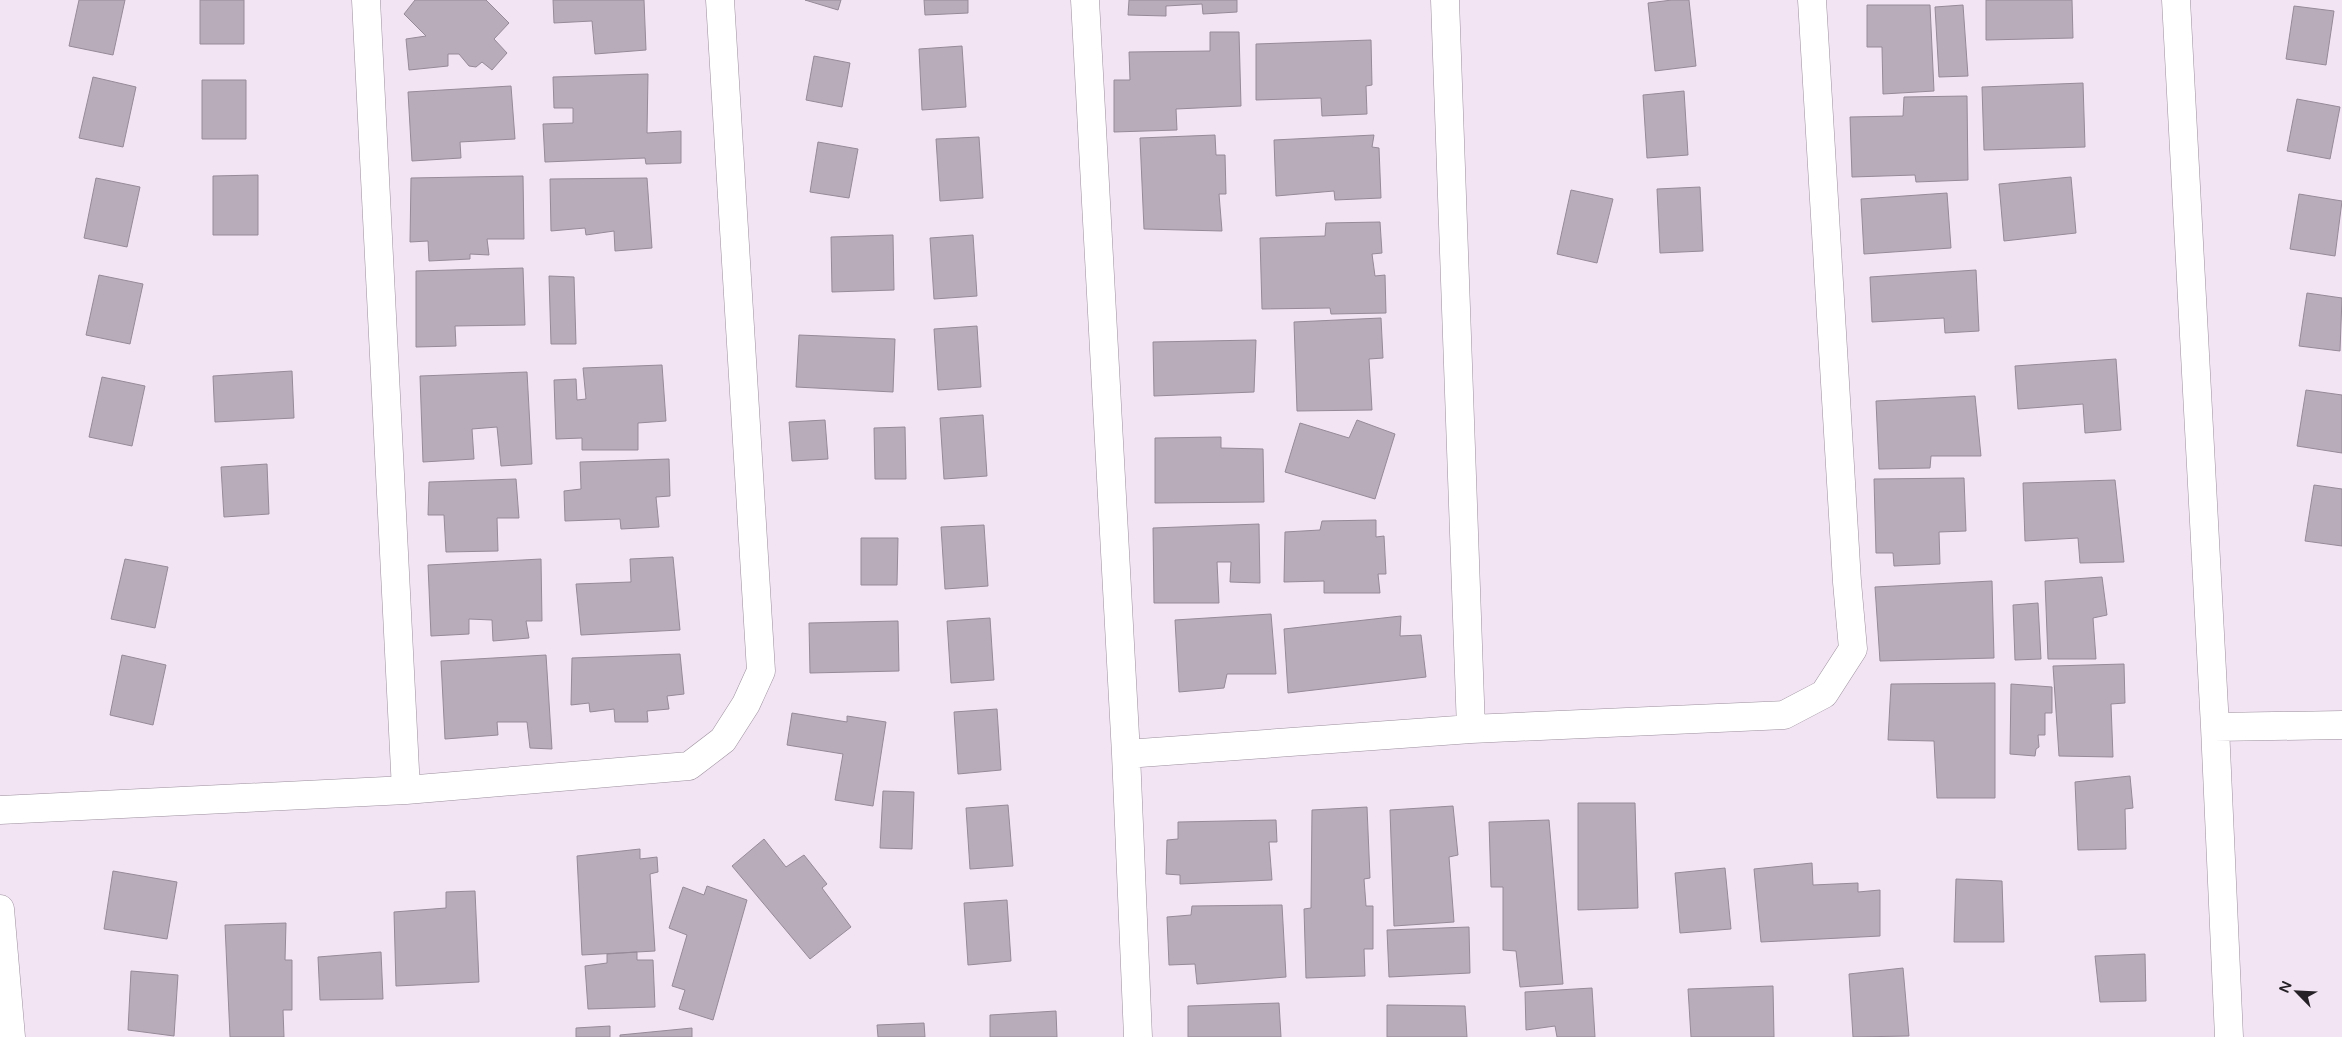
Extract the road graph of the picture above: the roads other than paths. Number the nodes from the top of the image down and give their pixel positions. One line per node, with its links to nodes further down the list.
1 (366, 0): 11 (street)
2 (720, 0): 11 (street)
3 (1085, 0): 10 (street)
4 (1445, 0): 9 (street)
5 (1812, 0): 9 (street)
6 (2176, 0): 8 (street)
7 (2342, 725): 8 (street)
8 (2215, 727): 17 (street)
9 (1471, 729): 10 (street)
10 (1126, 754): 16 (street)
11 (406, 790): 12 (street)
12 (0, 810)
13 (0, 909): 14 (street)
14 (1, 939): 15 (street)
15 (10, 1037)
16 (1138, 1037)
17 (2229, 1037)

